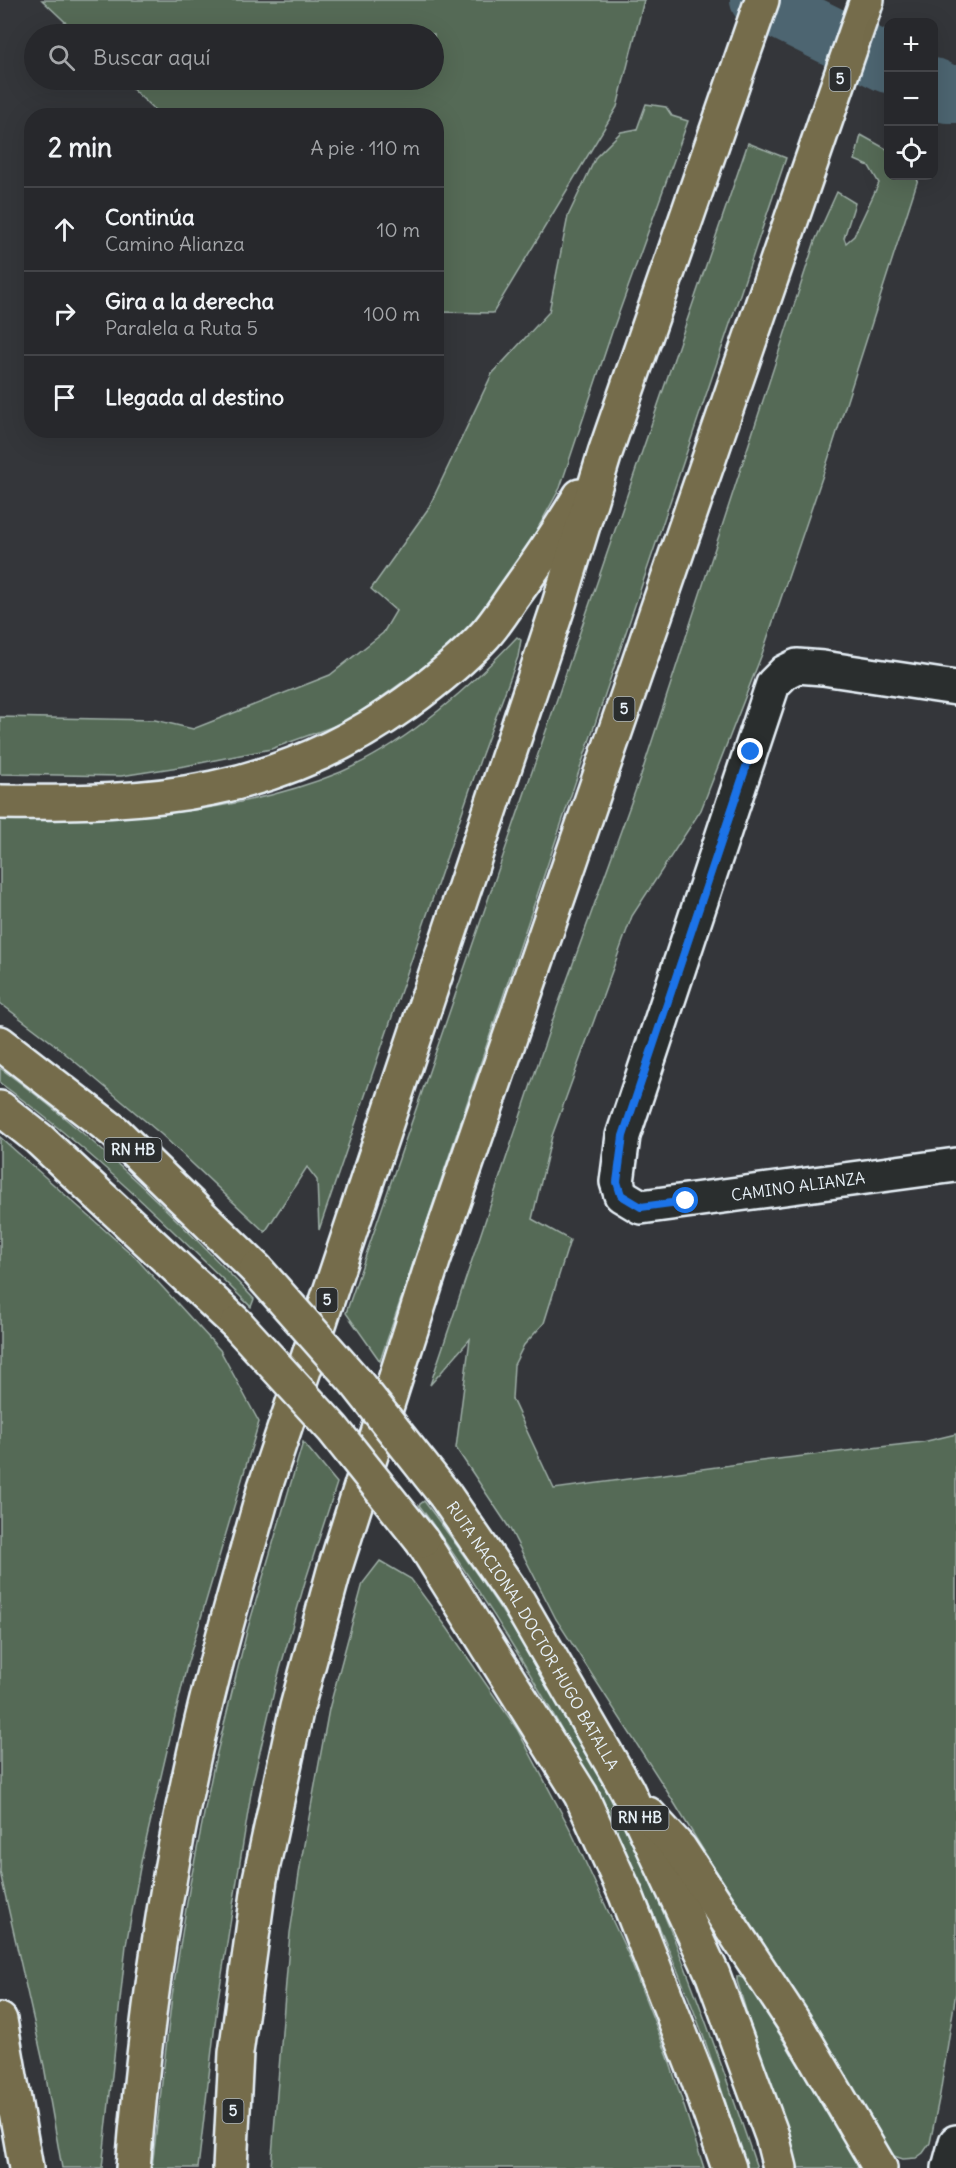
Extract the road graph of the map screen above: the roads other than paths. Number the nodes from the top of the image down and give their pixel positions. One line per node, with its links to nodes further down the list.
1 (762, 0): 3 (highway, 5)
2 (867, 0): 14 (highway, 5)
3 (605, 453): 5 (highway); 13 (highway, 5)
4 (956, 688): 8 (street, CAMINO ALIANZA)
5 (0, 802)
6 (0, 1043): 9 (highway, RUTA NACIONAL DOCTOR HUGO BATALLA / RN HB, bridge)
7 (0, 1108): 15 (highway, bridge)
8 (956, 1165)
9 (627, 1790): 16 (highway, RUTA NACIONAL DOCTOR HUGO BATALLA / RN HB); 17 (highway)
10 (0, 2020): 12 (highway)
11 (956, 2142): 18 (street)
12 (26, 2168)
13 (132, 2168)
14 (230, 2168)
15 (729, 2168)
16 (780, 2168)
17 (880, 2168)
18 (949, 2168)

